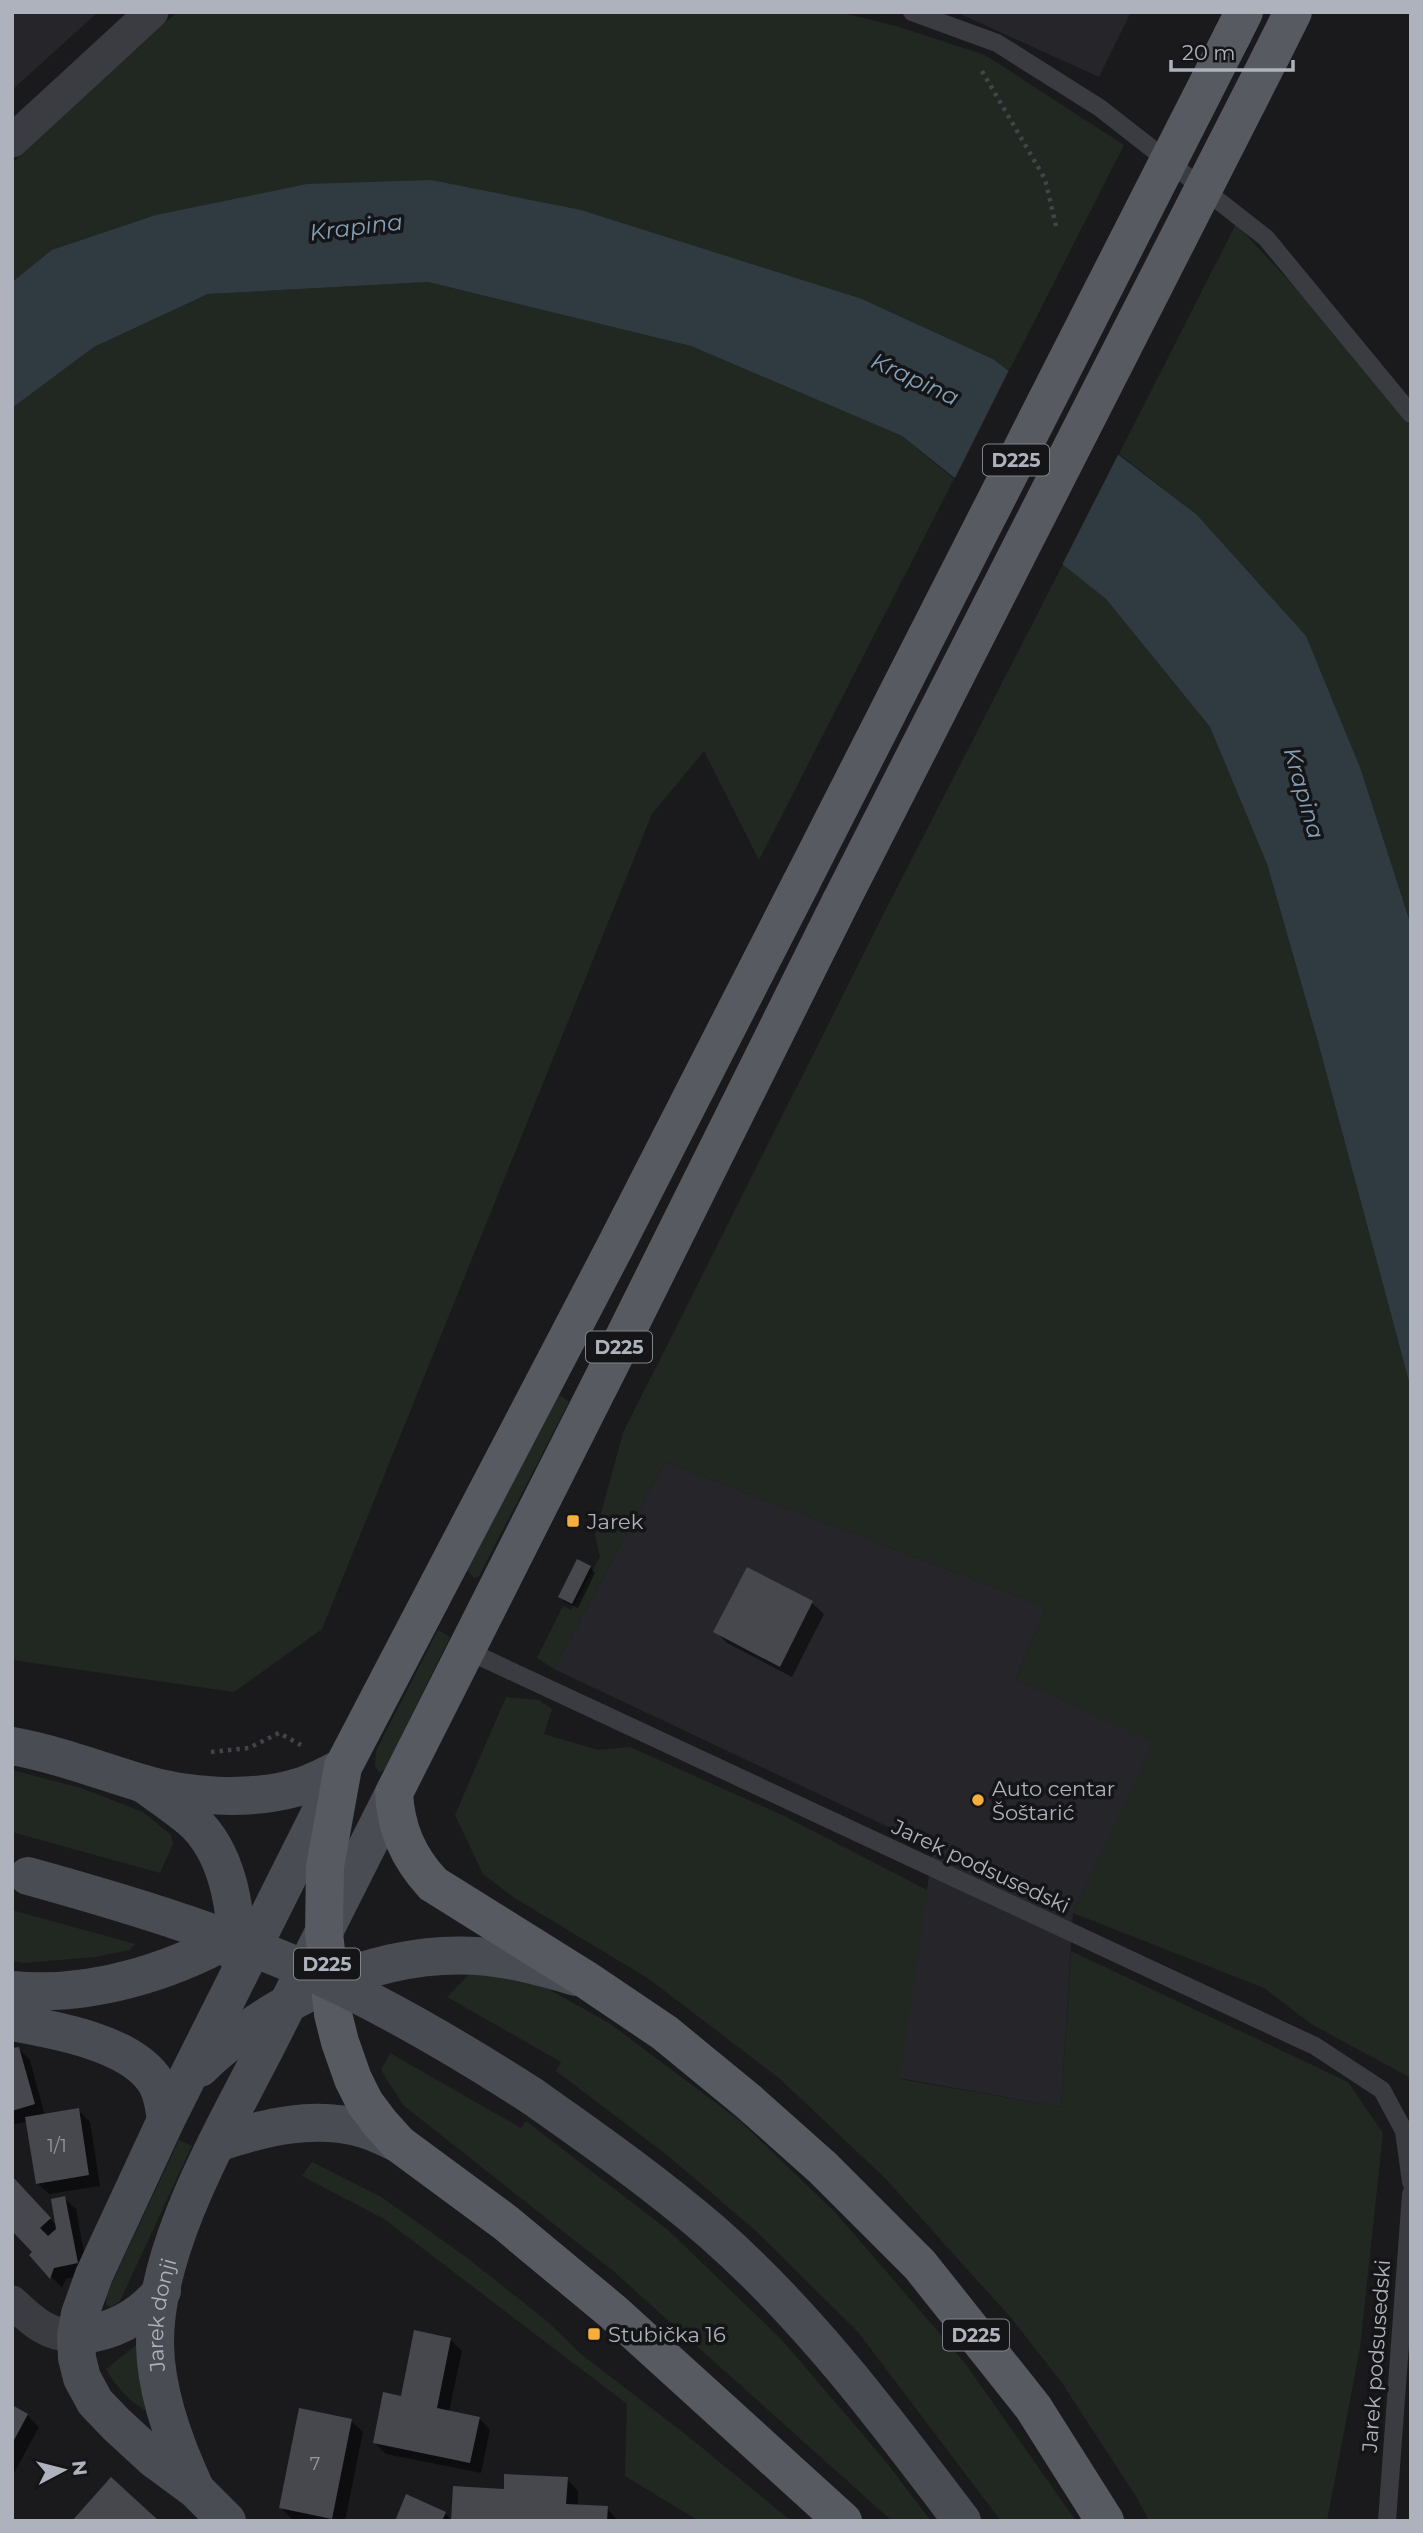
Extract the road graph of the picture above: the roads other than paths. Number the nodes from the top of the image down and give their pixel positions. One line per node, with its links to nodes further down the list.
1 (152, 12): 5 (street)
2 (912, 12): 6 (lane)
3 (1293, 12): 7 (main road, D225, bridge)
4 (1238, 24): 9 (main road, D225, bridge)
5 (12, 141)
6 (1411, 414)
7 (466, 1650): 11 (main road, D225); 28 (lane, Jarek podsusedski)
8 (12, 1746): 10 (main road)
9 (343, 1766): 10 (main road); 12 (main road, D225); 14 (main road, Jarek donji)
10 (144, 1784): 16 (main road)
11 (390, 1801): 12 (main road); 15 (main road); 18 (main road, D225)
12 (325, 1867): 14 (main road); 15 (main road, D225)
13 (20, 1874): 36 (main road, bridge)
14 (271, 1911): 16 (main road); 17 (main road, Jarek donji)
15 (324, 1933): 19 (main road, D225); 21 (main road)
16 (237, 1935): 17 (main road); 20 (main road)
17 (237, 1978): 23 (main road); 24 (main road, Jarek donji)
18 (585, 1979): 19 (main road); 37 (main road, D225)
19 (329, 1982): 21 (main road); 27 (main road, D225)
20 (12, 1990)
21 (288, 2004): 23 (main road); 26 (main road)
22 (12, 2022): 25 (main road)
23 (237, 2037): 24 (main road); 26 (main road)
24 (184, 2084): 25 (main road, Jarek donji)
25 (166, 2120): 32 (main road, Jarek donji)
26 (217, 2143): 27 (main road); 30 (main road, Jarek donji)
27 (399, 2144): 35 (main road, D225)
28 (1411, 2182)
29 (1411, 2194): 38 (lane, Jarek podsusedski)
30 (162, 2291): 32 (main road); 33 (main road, Jarek donji)
31 (12, 2302): 32 (street)
32 (76, 2336): 33 (main road, Jarek donji)
33 (196, 2490): 34 (main road, Jarek donji)
34 (227, 2521)
35 (843, 2521)
36 (962, 2521)
37 (1105, 2521)
38 (1387, 2521)

